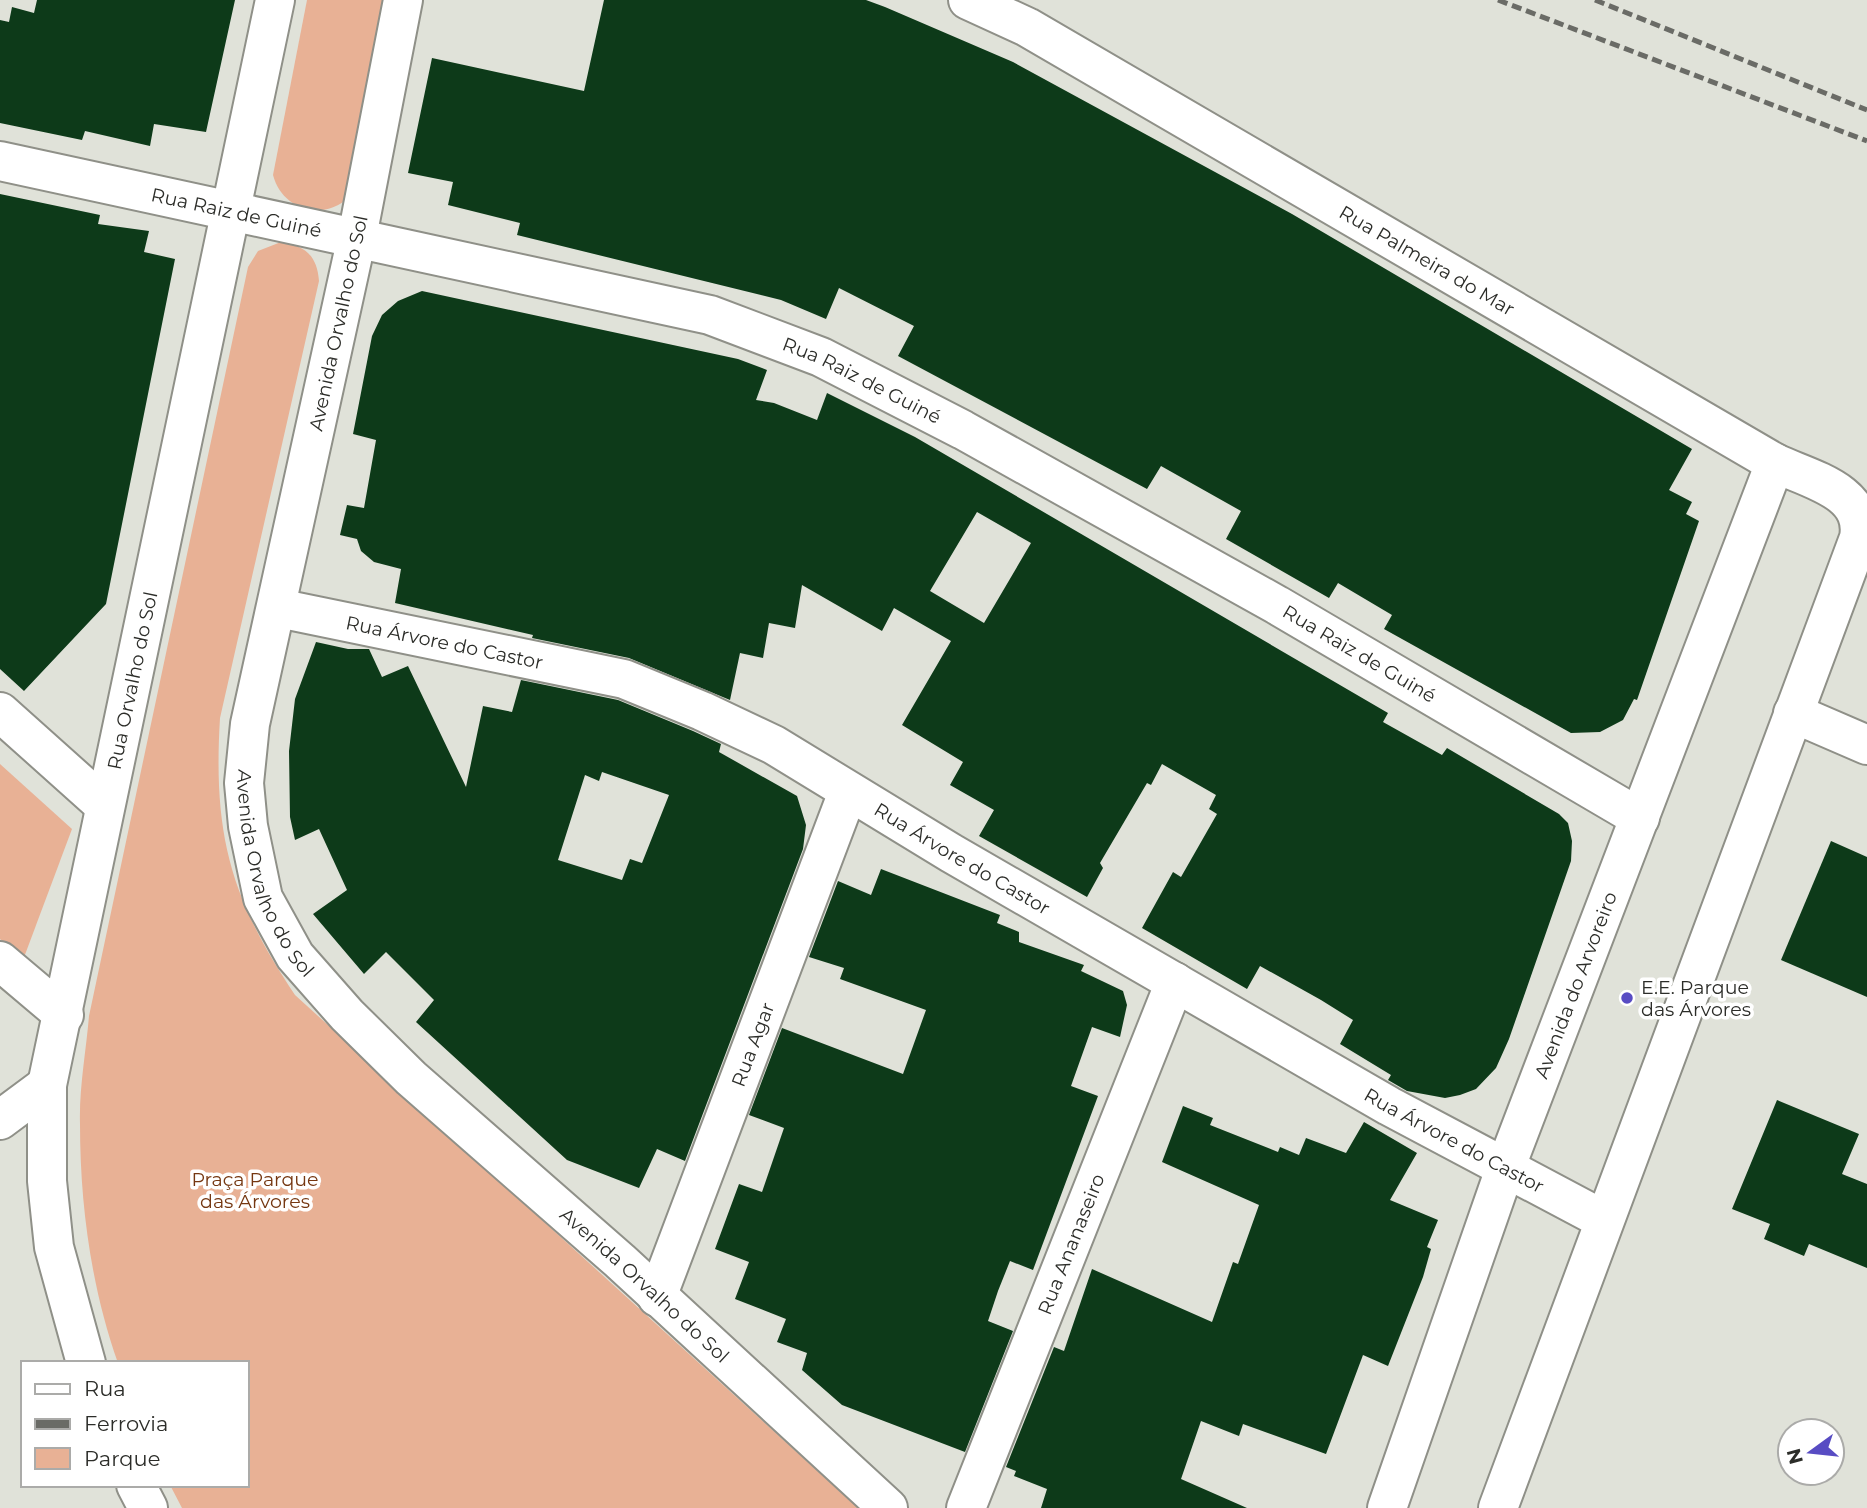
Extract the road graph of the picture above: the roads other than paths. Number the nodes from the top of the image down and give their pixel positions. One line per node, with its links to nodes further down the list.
1 (275, 0): 5 (street, Rua Orvalho do Sol)
2 (403, 0): 6 (street, Avenida Orvalho do Sol)
3 (968, 0): 7 (street, Rua Palmeira do Mar)
4 (0, 161): 5 (street, Rua Raiz de Guiné)
5 (231, 210): 6 (street, Rua Raiz de Guiné); 13 (street, Rua Orvalho do Sol)
6 (357, 237): 8 (street, Avenida Orvalho do Sol); 14 (street, Rua Raiz de Guiné)
7 (1775, 463): 10 (street, Rua Palmeira do Mar); 14 (street, Avenida do Arvoreiro)
8 (278, 608): 12 (street, Rua Árvore do Castor); 22 (street, Avenida Orvalho do Sol)
9 (0, 712): 13 (street)
10 (1793, 713): 11 (street); 21 (street)
11 (1867, 745)
12 (848, 792): 16 (street, Rua Árvore do Castor); 22 (street, Rua Agar)
13 (104, 806): 17 (street, Rua Orvalho do Sol)
14 (1640, 818): 20 (street, Avenida do Arvoreiro)
15 (0, 961): 17 (street)
16 (1175, 982): 20 (street, Rua Árvore do Castor); 27 (street, Rua Ananaseiro)
17 (64, 1015): 18 (street, Rua Orvalho do Sol)
18 (47, 1084): 19 (street); 23 (street, Rua Orvalho do Sol)
19 (0, 1121)
20 (1505, 1169): 21 (street, Rua Árvore do Castor); 28 (street, Avenida do Arvoreiro)
21 (1604, 1220): 29 (street)
22 (657, 1297): 26 (street, Avenida Orvalho do Sol)
23 (85, 1361)
24 (137, 1487): 25 (street)
25 (148, 1508)
26 (888, 1508)
27 (965, 1508)
28 (1387, 1508)
29 (1498, 1508)

